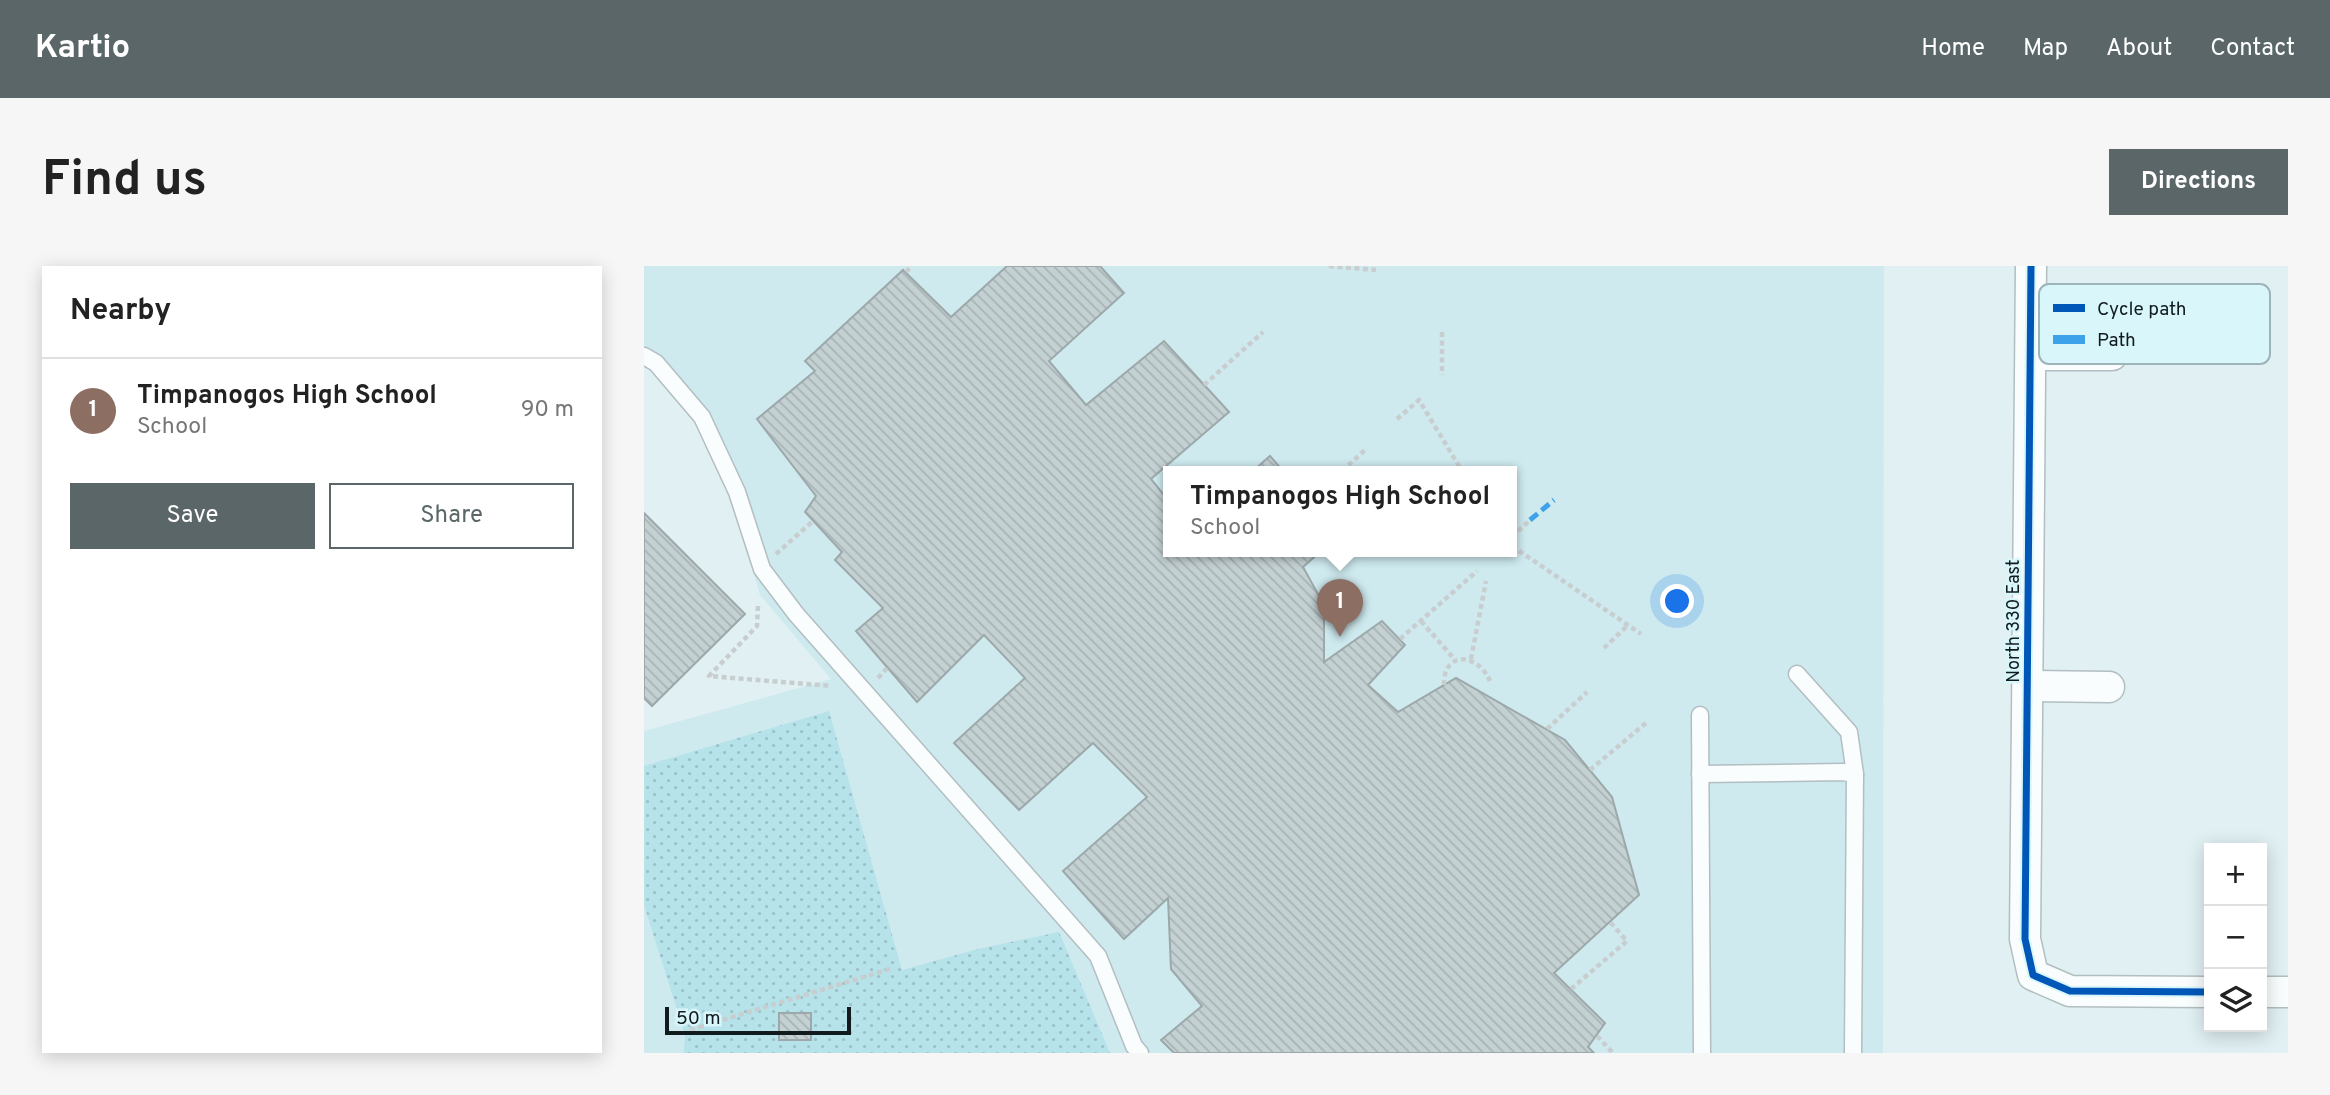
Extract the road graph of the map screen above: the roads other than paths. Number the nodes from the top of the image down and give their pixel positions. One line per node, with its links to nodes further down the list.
1 (2031, 266): 2 (street, North 330 East)
2 (2031, 355): 3 (street); 6 (street, North 330 East)
3 (2039, 355)
4 (644, 356): 14 (lane)
5 (1797, 674): 10 (lane)
6 (2028, 686): 7 (street); 11 (street, North 330 East)
7 (2109, 687)
8 (1700, 715): 9 (lane)
9 (1700, 774): 10 (lane); 15 (lane)
10 (1855, 774): 16 (lane)
11 (2204, 992)
12 (2267, 992): 13 (street)
13 (2288, 992)
14 (1140, 1053)
15 (1702, 1053)
16 (1853, 1053)

